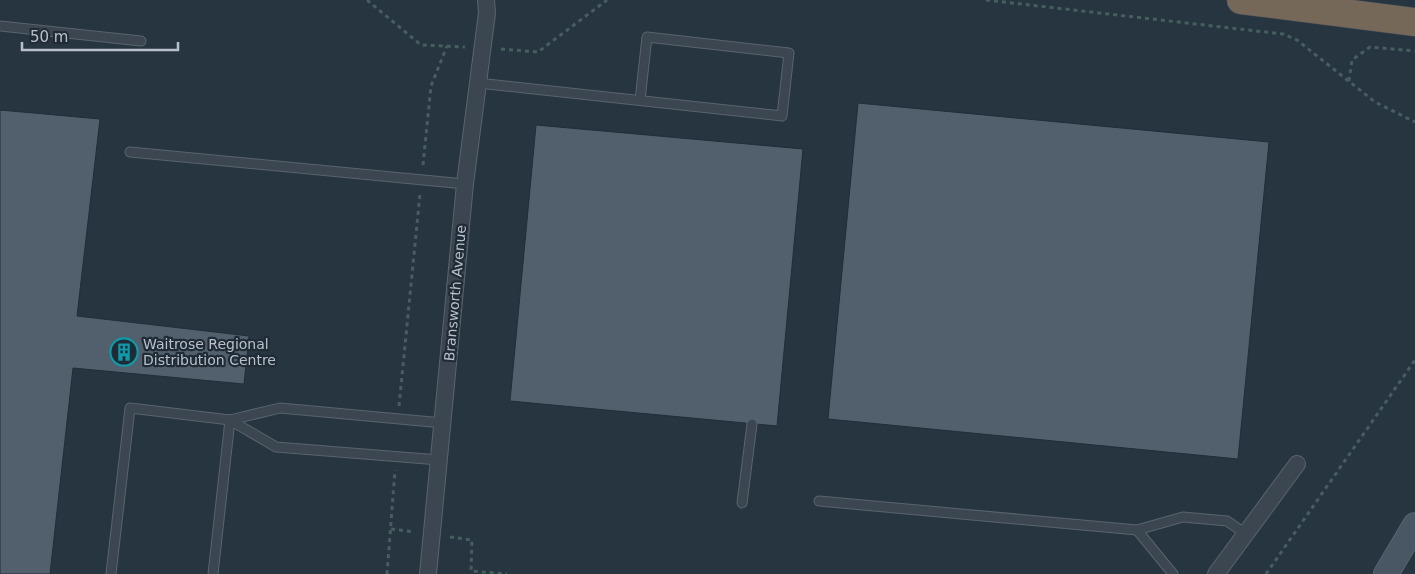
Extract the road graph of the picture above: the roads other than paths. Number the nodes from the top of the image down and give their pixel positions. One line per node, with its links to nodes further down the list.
1 (1241, 0): 3 (highway)
2 (490, 4): 6 (street, Bransworth Avenue)
3 (1415, 22)
4 (0, 26): 5 (lane)
5 (141, 41)
6 (478, 84): 7 (lane); 9 (street, Bransworth Avenue)
7 (640, 100): 7 (lane)
8 (130, 152): 9 (lane)
9 (465, 184): 11 (street, Bransworth Avenue)
10 (230, 420): 11 (lane); 13 (lane); 21 (lane); 22 (lane)
11 (443, 423): 13 (street, Bransworth Avenue)
12 (752, 424): 16 (lane)
13 (439, 460): 23 (street, Bransworth Avenue)
14 (1297, 464): 19 (street)
15 (819, 501): 18 (lane)
16 (742, 503)
17 (1415, 525): 20 (street)
18 (1137, 530): 19 (lane); 24 (lane)
19 (1246, 534): 25 (street)
20 (1407, 547): 26 (street)
21 (111, 574)
22 (213, 574)
23 (428, 574)
24 (1173, 574)
25 (1216, 574)
26 (1386, 574)

